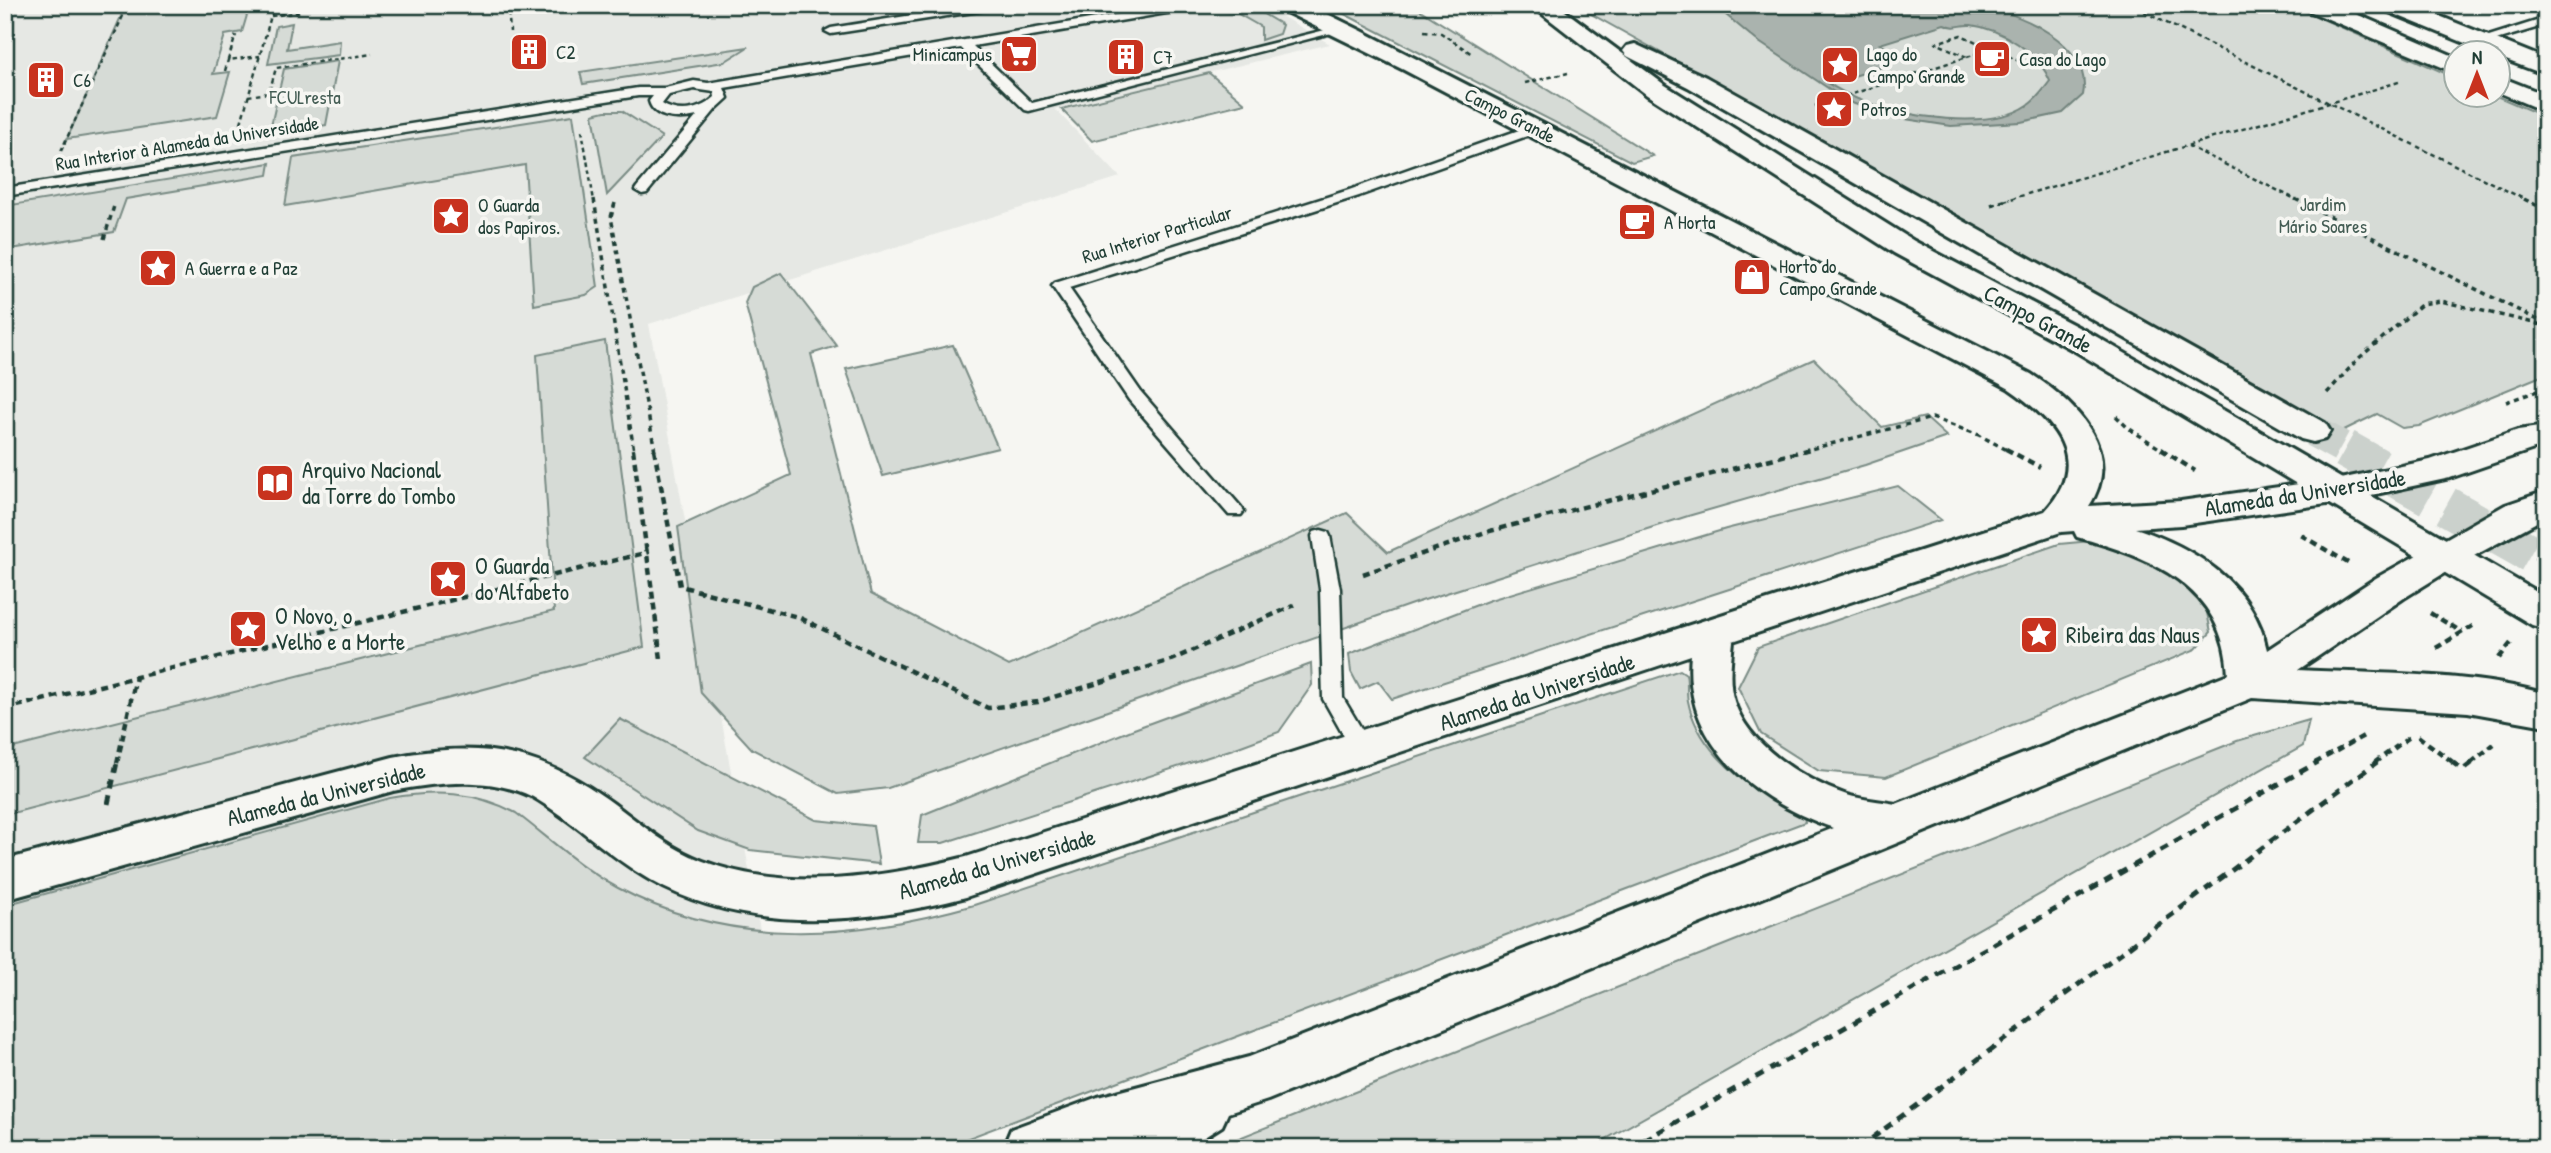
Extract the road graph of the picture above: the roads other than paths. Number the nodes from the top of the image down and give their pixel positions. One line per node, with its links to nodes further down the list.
1 (1196, 5): 12 (lane, Rua Interior à Alameda da Universidade)
2 (1290, 5): 8 (street, Campo Grande)
3 (1544, 5): 24 (street, Campo Grande); 26 (street, Campo Grande)
4 (2315, 5): 14 (street)
5 (2392, 5): 10 (street)
6 (991, 6): 9 (lane)
7 (2546, 21): 11 (lane)
8 (1340, 29): 12 (lane); 21 (street, Campo Grande)
9 (831, 31)
10 (2472, 38)
11 (2489, 38)
12 (965, 45): 16 (lane, Rua Interior à Alameda da Universidade)
13 (2512, 54): 15 (street)
14 (2442, 59)
15 (2546, 68)
16 (712, 86): 18 (lane, Rua Interior à Alameda da Universidade); 20 (lane)
17 (2512, 89): 19 (street)
18 (666, 92): 20 (lane); 23 (lane, Rua Interior à Alameda da Universidade)
19 (2546, 104)
20 (711, 107): 22 (lane)
21 (1536, 128): 28 (lane, Rua Interior Particular); 29 (street, Campo Grande)
22 (642, 190)
23 (5, 192)
24 (2313, 431)
25 (2546, 437): 26 (street, Alameda da Universidade)
26 (2334, 491): 29 (street, Alameda da Universidade); 31 (street, Campo Grande)
27 (2546, 503): 31 (street)
28 (1235, 511)
29 (2058, 520): 33 (street, Alameda da Universidade); 34 (street)
30 (1321, 536): 36 (lane)
31 (2446, 555): 32 (street, Campo Grande); 34 (street)
32 (2533, 608)
33 (1713, 635): 36 (street, Alameda da Universidade); 37 (street)
34 (2249, 682): 35 (street); 37 (street)
35 (2546, 710)
36 (1362, 748): 38 (street, Alameda da Universidade)
37 (1899, 823): 39 (street)
38 (5, 880)
39 (1249, 1082): 40 (street); 41 (street)
40 (1030, 1148)
41 (1136, 1148)

